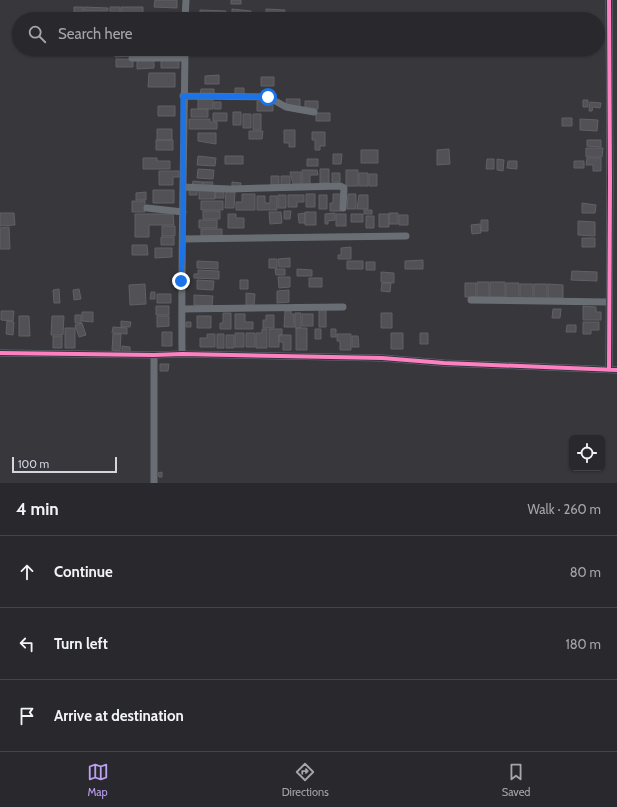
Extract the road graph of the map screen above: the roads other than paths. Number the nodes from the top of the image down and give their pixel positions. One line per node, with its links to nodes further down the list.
1 (186, 0): 3 (street)
2 (609, 0): 8 (street)
3 (185, 12)
4 (132, 58): 5 (street)
5 (184, 58): 6 (street)
6 (183, 96): 7 (street); 9 (street)
7 (314, 112)
8 (614, 182): 13 (street)
9 (183, 187): 11 (street); 12 (street)
10 (147, 208): 12 (street)
11 (343, 208)
12 (183, 212): 15 (street)
13 (613, 219): 16 (street)
14 (406, 236): 15 (street)
15 (183, 239): 20 (street)
16 (614, 247): 18 (street)
17 (471, 300): 18 (street)
18 (608, 302): 24 (street)
19 (343, 307): 20 (street)
20 (182, 309): 22 (street)
21 (0, 353): 23 (street)
22 (182, 354): 23 (street); 24 (street)
23 (154, 355): 26 (street)
24 (609, 370): 25 (street)
25 (617, 370)
26 (154, 483)

